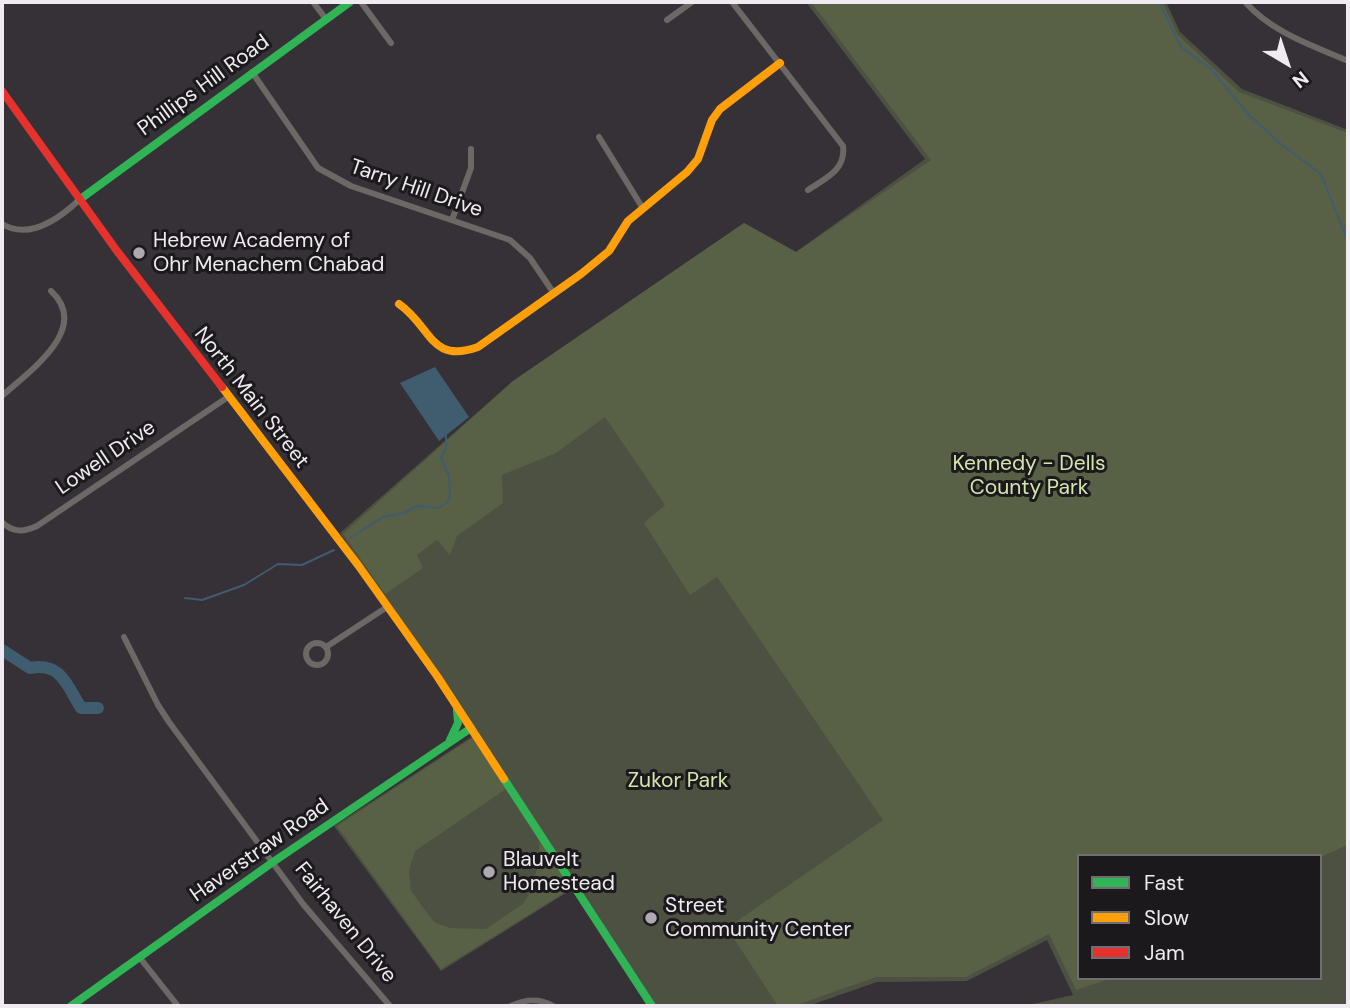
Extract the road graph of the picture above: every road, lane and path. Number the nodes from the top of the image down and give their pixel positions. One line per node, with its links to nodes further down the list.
1 (313, 2): 7 (street)
2 (350, 2): 7 (street, Phillips Hill Road)
3 (361, 2): 9 (street)
4 (692, 2): 8 (street)
5 (732, 2): 11 (street)
6 (1245, 2): 10 (street)
7 (326, 19): 12 (street, Phillips Hill Road)
8 (667, 20)
9 (391, 43)
10 (1348, 61)
11 (780, 63): 16 (street); 18 (street)
12 (252, 72): 17 (street, Phillips Hill Road); 19 (street, Tarry Hill Drive)
13 (2, 91): 17 (street, North Main Street)
14 (599, 137): 18 (street)
15 (471, 149): 19 (street)
16 (808, 190)
17 (79, 200): 20 (street); 25 (street, North Main Street)
18 (642, 207): 22 (street)
19 (452, 220): 22 (street, Tarry Hill Drive)
20 (2, 223)
21 (51, 292): 24 (street)
22 (553, 292): 23 (street)
23 (399, 304)
24 (2, 396)
25 (228, 397): 26 (street, Lowell Drive); 27 (street, North Main Street)
26 (2, 522)
27 (387, 607): 29 (street); 30 (street, North Main Street)
28 (124, 636): 33 (street, Fairhaven Drive)
29 (326, 647)
30 (453, 700): 31 (street, North Main Street); 32 (street)
31 (471, 728): 32 (street, Haverstraw Road); 40 (street, North Main Street)
32 (443, 746): 33 (street, Haverstraw Road)
33 (273, 862): 34 (street, Haverstraw Road); 37 (street, Fairhaven Drive)
34 (140, 958): 35 (street, Haverstraw Road); 36 (street)
35 (71, 1006)
36 (178, 1006)
37 (390, 1006)
38 (511, 1006): 39 (street)
39 (553, 1006)
40 (652, 1006)

